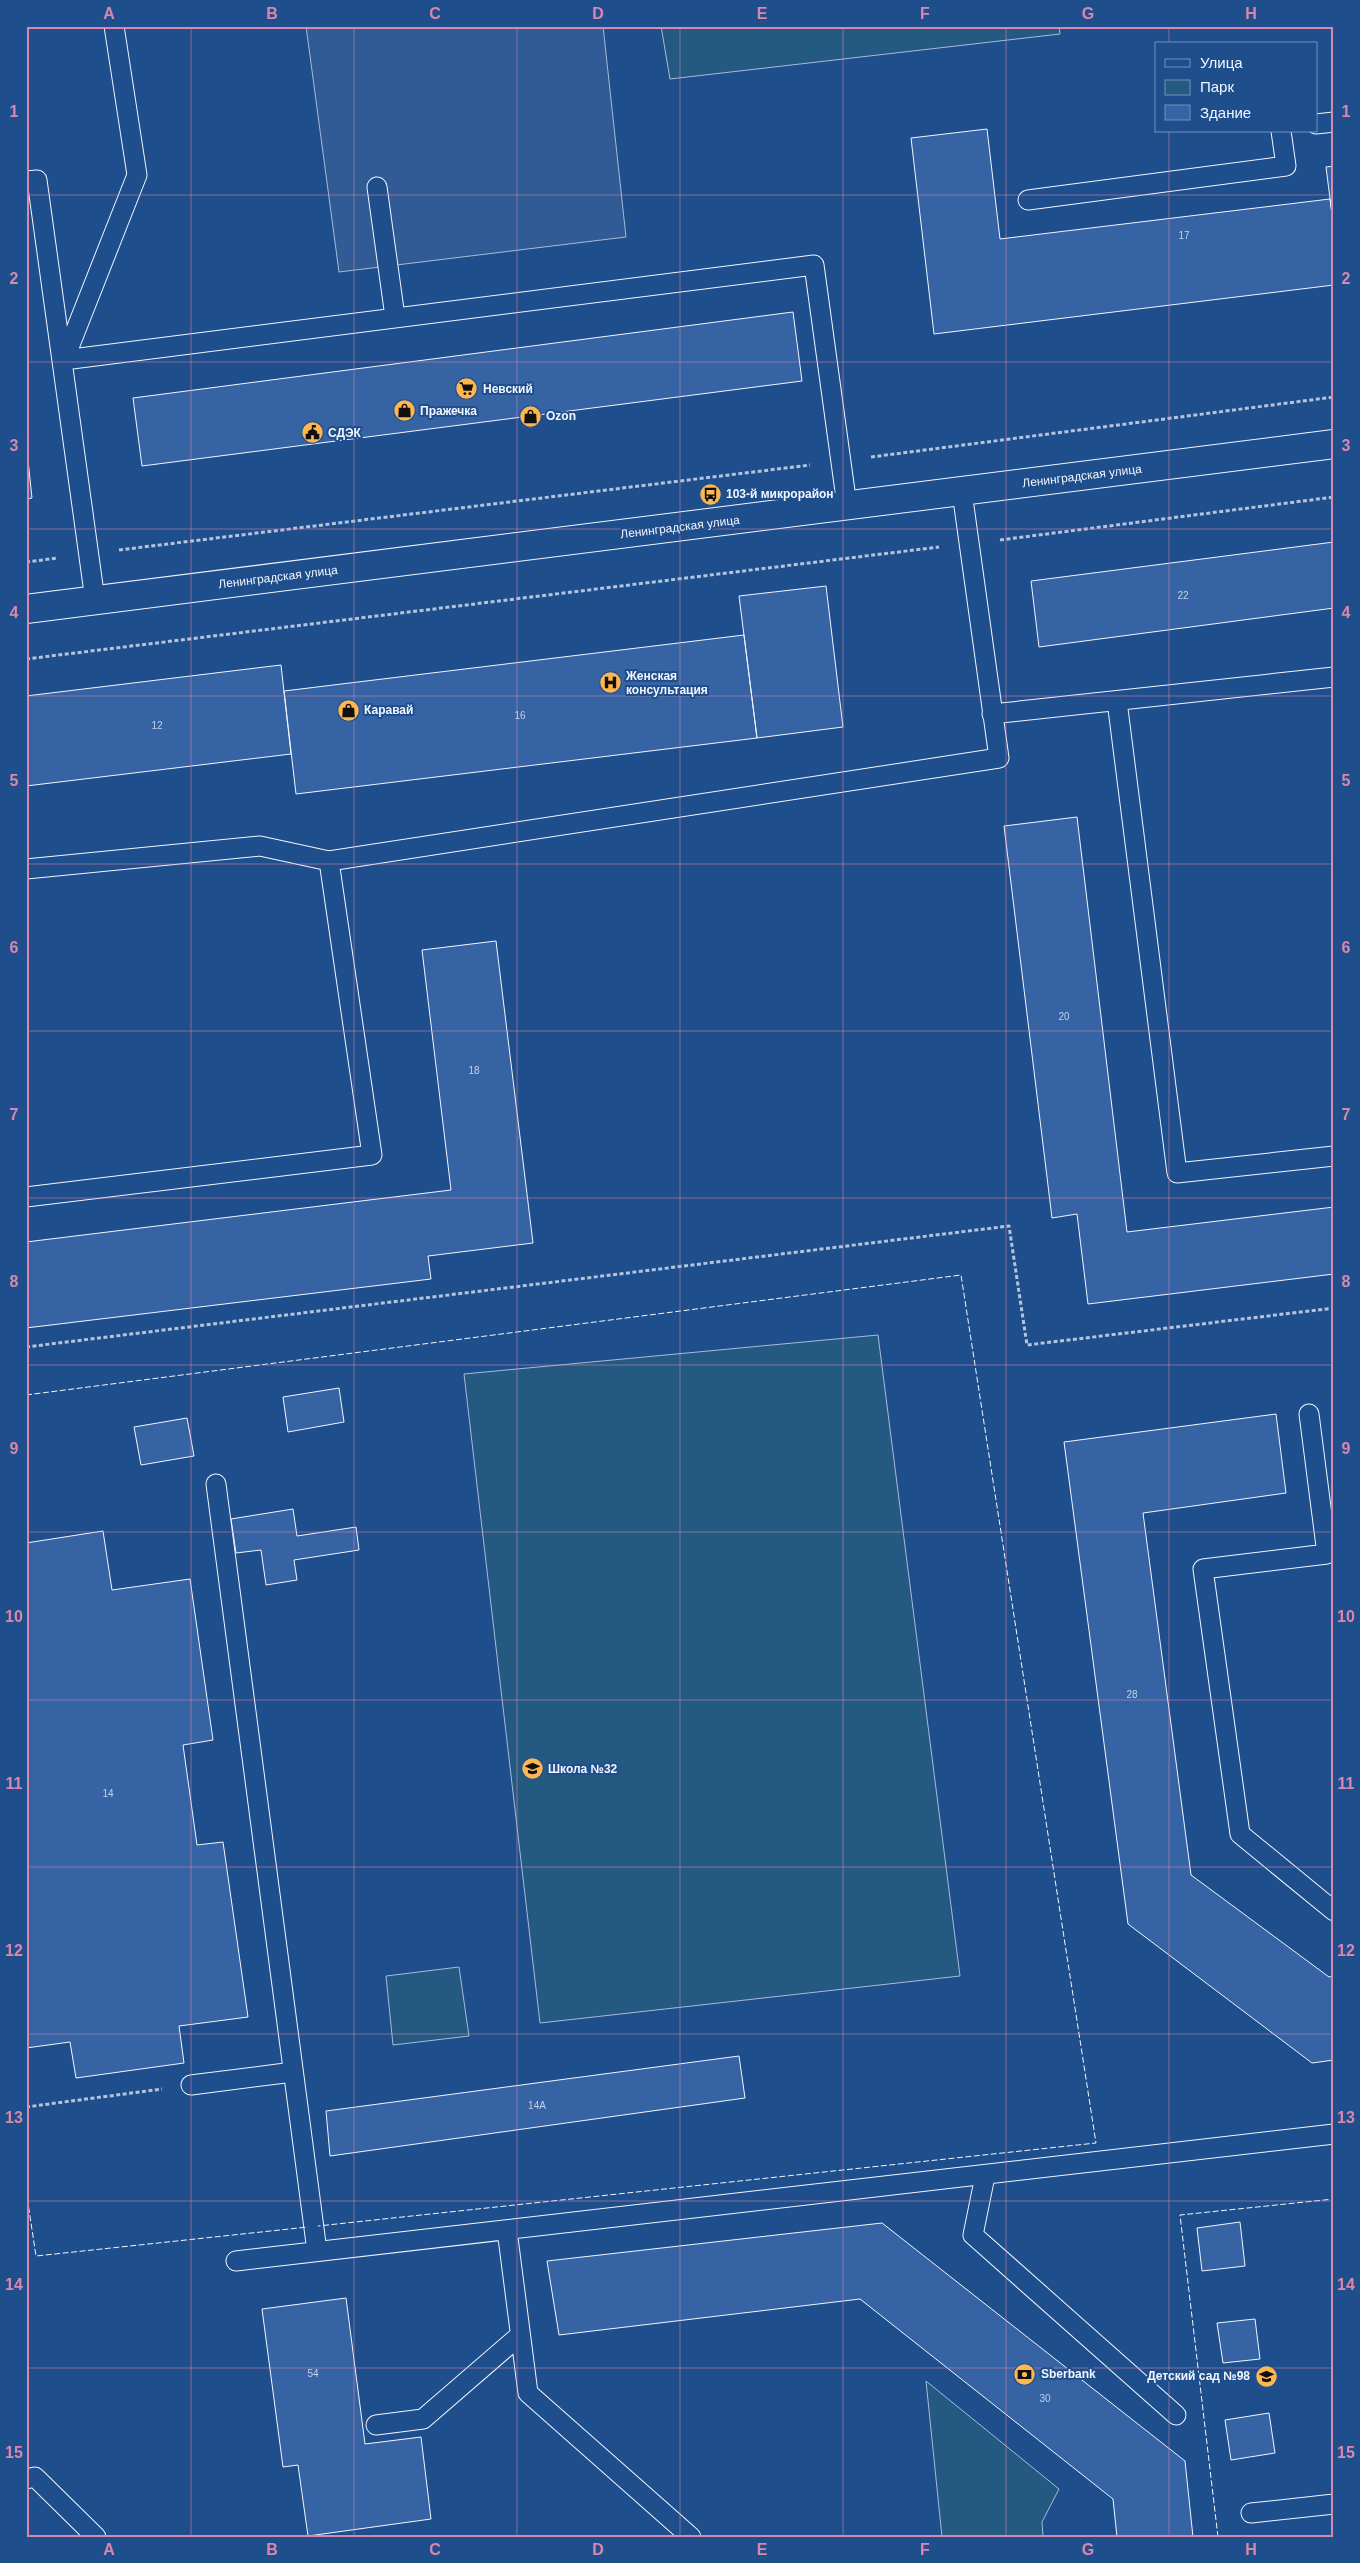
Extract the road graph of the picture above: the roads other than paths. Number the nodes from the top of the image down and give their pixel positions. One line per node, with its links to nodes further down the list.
1 (114, 26): 9 (lane)
2 (1334, 122): 3 (lane)
3 (1318, 124)
4 (1281, 132): 7 (lane)
5 (26, 182): 9 (lane)
6 (377, 187): 8 (lane)
7 (1028, 200)
8 (395, 317): 9 (lane); 12 (lane)
9 (64, 360): 13 (lane)
10 (1334, 444): 11 (street, Ленинградская улица)
11 (962, 492): 12 (street, Ленинградская улица); 17 (lane)
12 (847, 506): 13 (street, Ленинградская улица)
13 (95, 600): 14 (street, Ленинградская улица)
14 (26, 609)
15 (1334, 677): 16 (lane)
16 (1117, 701): 17 (lane); 20 (lane)
17 (992, 714): 18 (lane)
18 (329, 861): 19 (lane); 21 (lane)
19 (26, 869)
20 (1334, 1156)
21 (26, 1197)
22 (1309, 1414): 24 (lane)
23 (216, 1484): 25 (lane)
24 (1334, 1911)
25 (293, 2072): 26 (lane); 30 (lane)
26 (191, 2085)
27 (1334, 2134): 28 (lane)
28 (985, 2176): 29 (lane); 33 (lane)
29 (507, 2230): 30 (lane); 32 (lane)
30 (316, 2251): 31 (lane)
31 (236, 2261)
32 (519, 2336): 34 (lane); 39 (lane)
33 (1176, 2415)
34 (376, 2425)
35 (26, 2479): 38 (lane)
36 (1334, 2504): 37 (lane)
37 (1251, 2513)
38 (96, 2537)
39 (691, 2537)

